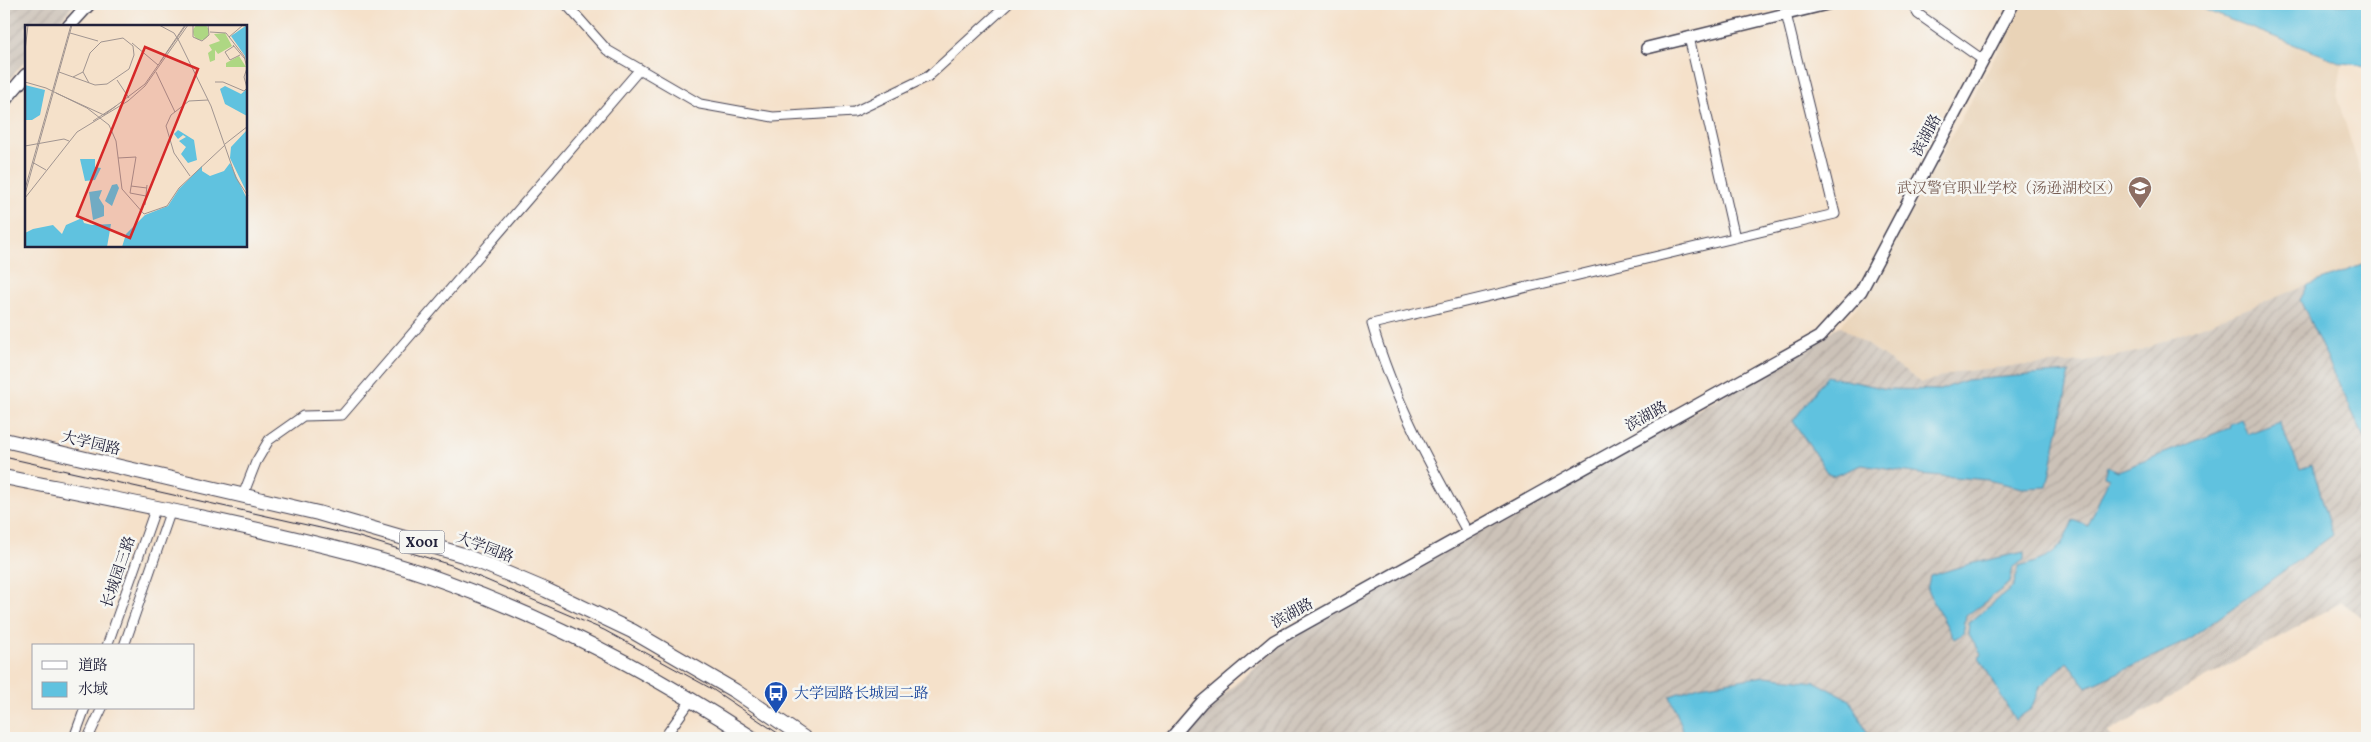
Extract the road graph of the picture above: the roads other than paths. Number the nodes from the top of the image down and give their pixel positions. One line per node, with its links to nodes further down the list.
1 (89, 4): 8 (main road)
2 (566, 4): 12 (street)
3 (1008, 4): 12 (street)
4 (1827, 4): 7 (street)
5 (1912, 4): 11 (street)
6 (2013, 4): 11 (street, 滨湖路)
7 (1786, 14): 9 (street); 15 (street)
8 (70, 25)
9 (1689, 37): 10 (street); 15 (street)
10 (1648, 48)
11 (1983, 60): 21 (street, 滨湖路)
12 (640, 69): 18 (street)
13 (25, 76): 14 (main road)
14 (4, 101)
15 (1735, 238): 21 (street)
16 (4, 440): 18 (main road, 大学园路 / X001)
17 (4, 477): 19 (main road, X001)
18 (243, 495): 31 (main road, 大学园路 / X001)
19 (156, 507): 20 (main road, X001); 22 (street, 长城园三路)
20 (171, 510): 23 (street, 长城园三路); 24 (main road, X001)
21 (1468, 533): 32 (street, 滨湖路)
22 (108, 644)
23 (125, 644)
24 (692, 699): 29 (street); 30 (main road, X001)
25 (84, 710): 27 (street)
26 (101, 710): 28 (street)
27 (74, 738)
28 (88, 738)
29 (664, 738)
30 (752, 738)
31 (804, 738)
32 (1171, 738)

